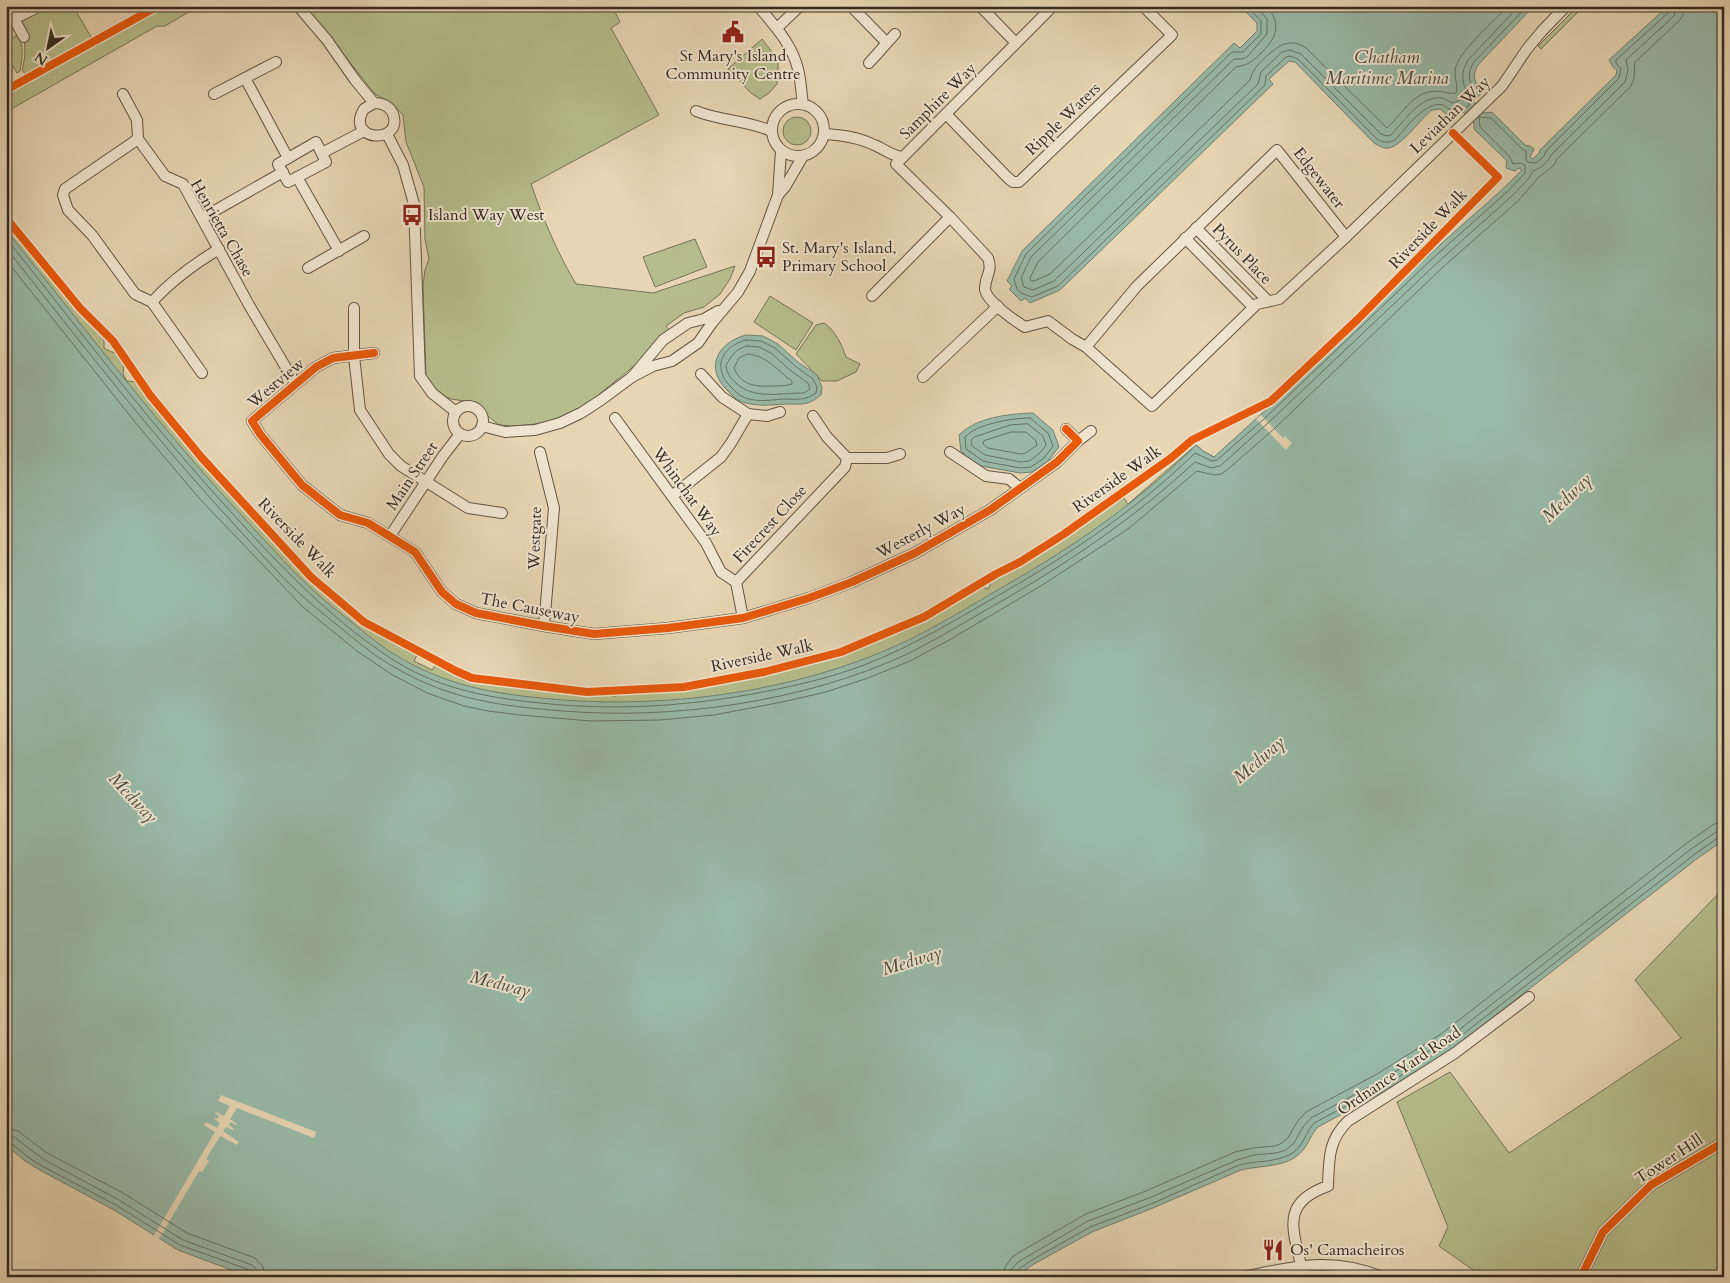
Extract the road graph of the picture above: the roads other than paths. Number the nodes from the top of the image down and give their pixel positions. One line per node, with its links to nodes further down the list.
1 (40, 6): 11 (street)
2 (298, 6): 22 (street)
3 (758, 6): 12 (street)
4 (800, 6): 12 (street)
5 (851, 6): 15 (street)
6 (980, 6): 16 (street)
7 (1053, 6): 16 (street, Samphire Way)
8 (1143, 6): 25 (street, Ripple Waters)
9 (1566, 6): 43 (street, Leviathan Way)
10 (6, 7): 11 (street)
11 (14, 19): 14 (street)
12 (777, 28): 23 (street)
13 (895, 34): 15 (street)
14 (24, 37)
15 (886, 42): 18 (street)
16 (1016, 43): 25 (street, Samphire Way)
17 (276, 62): 19 (street)
18 (868, 64)
19 (245, 78): 21 (street); 35 (street)
20 (123, 94): 30 (street, Henrietta Chase)
21 (214, 94)
22 (374, 103): 26 (street); 28 (street)
23 (803, 104): 27 (street); 29 (street)
24 (696, 112): 27 (street)
25 (946, 114): 34 (street, Samphire Way)
26 (364, 131): 28 (street); 32 (street)
27 (771, 131): 31 (street)
28 (387, 134): 63 (street)
29 (824, 134): 33 (street); 34 (street, Samphire Way)
30 (138, 139): 40 (street, Henrietta Chase); 50 (street)
31 (781, 151): 33 (street); 38 (street)
32 (322, 153): 35 (street); 37 (street)
33 (803, 156): 38 (street)
34 (903, 157): 39 (street)
35 (288, 158): 36 (street)
36 (283, 172): 37 (street); 40 (street)
37 (297, 177): 46 (street)
38 (778, 195): 52 (street)
39 (950, 217): 48 (street); 51 (street)
40 (202, 218): 45 (street, Henrietta Chase)
41 (1196, 228): 43 (street, Edgewater); 44 (street, Edgewater); 49 (street, Pyrus Place)
42 (364, 236): 46 (street)
43 (1346, 237): 49 (street)
44 (1185, 238): 53 (street, Pyrus Place); 55 (street, Edgewater)
45 (219, 249): 50 (street); 62 (street, Henrietta Chase)
46 (339, 250): 47 (street)
47 (308, 268)
48 (872, 296)
49 (1268, 301): 53 (street)
50 (152, 302): 58 (street)
51 (998, 306): 55 (street); 61 (street)
52 (726, 307): 60 (street); 60 (street)
53 (1253, 307): 55 (street)
54 (354, 308): 57 (street)
55 (1086, 347)
56 (374, 353): 57 (street, Westview)
57 (354, 356): 62 (street, Westview); 78 (street)
58 (202, 373)
59 (701, 374): 65 (street)
60 (632, 377): 69 (street)
61 (923, 377)
62 (295, 383): 68 (street, Westview)
63 (456, 412): 69 (street); 72 (street)
64 (780, 412): 65 (street)
65 (748, 414): 80 (street)
66 (813, 416): 77 (street)
67 (615, 418): 80 (street, Whinchat Way)
68 (252, 421): 82 (street, The Causeway)
69 (482, 426): 72 (street)
70 (1066, 429): 73 (street)
71 (1091, 431): 73 (street, Westerly Way)
72 (460, 434): 78 (street, Main Street)
73 (1078, 441): 79 (street, Westerly Way)
74 (540, 452): 85 (street, Westgate)
75 (950, 452): 79 (street)
76 (900, 454): 77 (street)
77 (847, 458): 83 (street, Firecrest Close)
78 (426, 482): 81 (street); 82 (street, Main Street)
79 (1020, 488): 84 (street, Westerly Way)
80 (672, 496): 83 (street, Whinchat Way)
81 (502, 513)
82 (390, 536): 85 (street, The Causeway)
83 (736, 582): 84 (street, Firecrest Close)
84 (743, 618): 85 (street, The Causeway)
85 (544, 626)
86 (1529, 997): 88 (street, Ordnance Yard Road)
87 (1724, 1142): 91 (street, Tower Hill)
88 (1301, 1265): 89 (street); 90 (street)
89 (1243, 1277)
90 (1382, 1277)
91 (1581, 1277)

